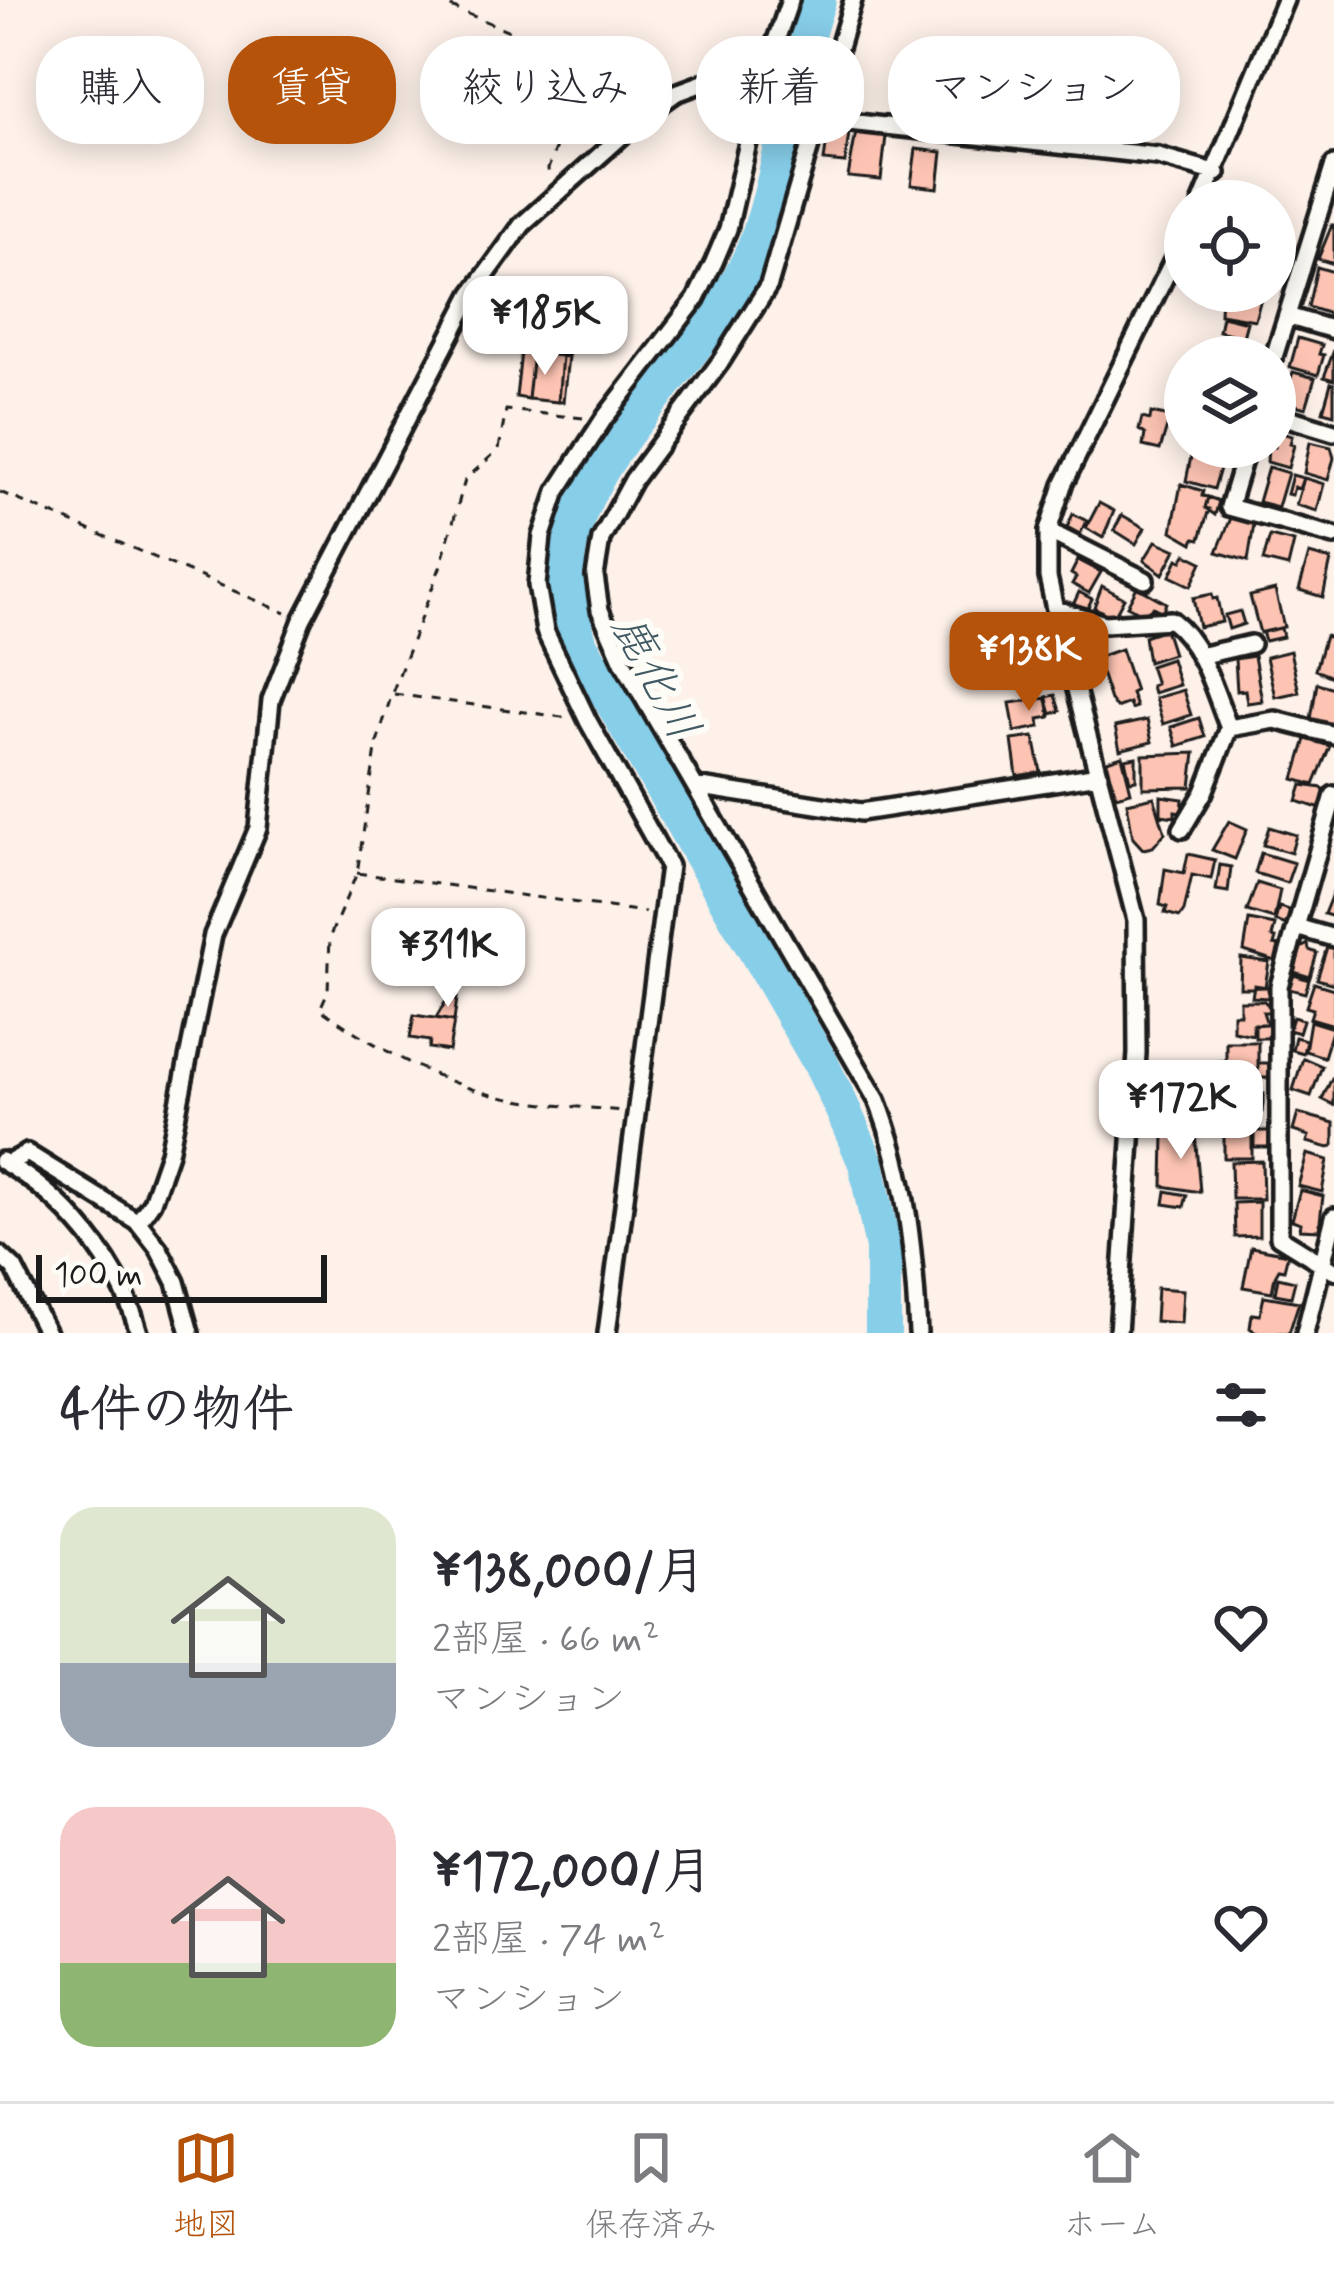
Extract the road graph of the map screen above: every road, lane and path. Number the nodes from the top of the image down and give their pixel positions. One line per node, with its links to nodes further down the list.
1 (434, 0): 14 (path)
2 (790, 0): 5 (street)
3 (853, 0): 6 (street)
4 (1285, 0): 12 (street)
5 (778, 36)
6 (843, 36)
7 (696, 85): 14 (street)
8 (864, 124): 12 (street)
9 (751, 144): 20 (street)
10 (812, 144): 37 (street)
11 (1334, 165): 15 (street)
12 (1216, 173): 13 (street)
13 (1212, 180)
14 (553, 196): 29 (street)
15 (1329, 203): 17 (street)
16 (1164, 279): 25 (street)
17 (1287, 316): 18 (street); 19 (street)
18 (1334, 330)
19 (1281, 336)
20 (603, 420): 32 (path); 33 (street)
21 (1296, 420): 22 (street)
22 (1334, 431)
23 (1241, 468): 26 (street)
24 (0, 492): 29 (path)
25 (1048, 531): 27 (street); 28 (street)
26 (1334, 536)
27 (1145, 580)
28 (1055, 609): 31 (street); 36 (street)
29 (302, 620): 47 (street)
30 (1251, 644): 31 (street)
31 (1199, 656): 34 (street)
32 (392, 693): 33 (path); 40 (path)
33 (588, 721): 41 (street)
34 (1229, 728): 35 (street); 39 (street)
35 (1334, 736)
36 (1099, 775): 37 (street); 55 (street)
37 (695, 786): 54 (street)
38 (1334, 795): 42 (street)
39 (1182, 829)
40 (358, 873): 41 (path); 44 (path)
41 (665, 915): 44 (street)
42 (1296, 926): 43 (street); 49 (street)
43 (1334, 938)
44 (637, 1112): 53 (street)
45 (4, 1162): 47 (street); 51 (street)
46 (1334, 1217): 49 (street)
47 (138, 1222): 52 (street)
48 (0, 1255): 50 (street)
49 (1328, 1267): 56 (street)
50 (47, 1333)
51 (139, 1333)
52 (190, 1333)
53 (607, 1333)
54 (918, 1333)
55 (1118, 1333)
56 (1305, 1333)

